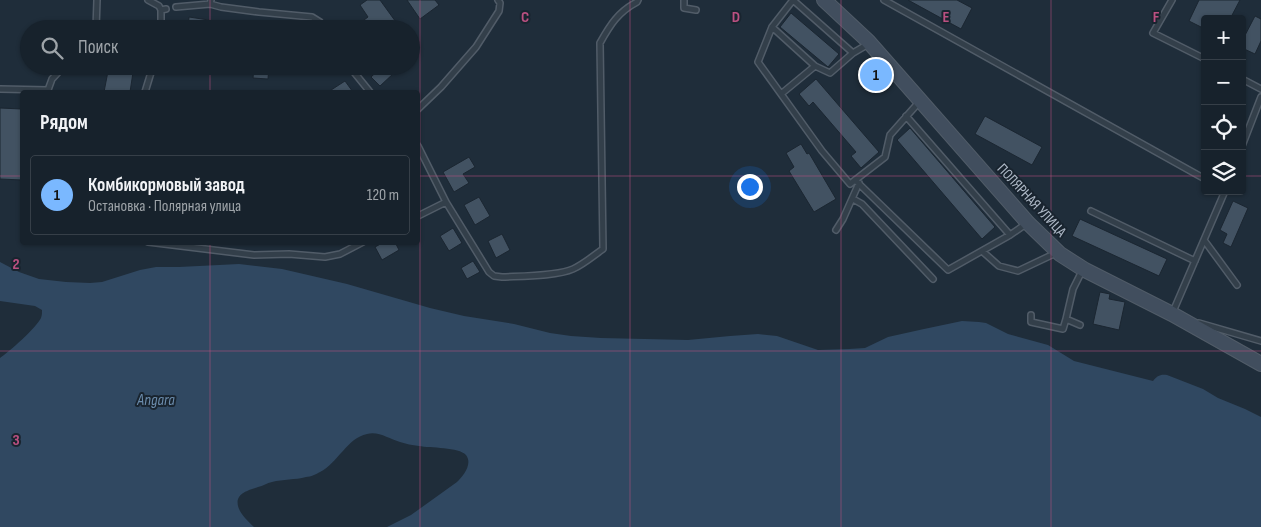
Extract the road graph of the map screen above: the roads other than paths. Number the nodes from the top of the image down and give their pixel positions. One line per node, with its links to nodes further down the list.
1 (97, 0): 13 (lane)
2 (148, 0): 14 (lane)
3 (498, 0): 34 (lane)
4 (638, 0): 42 (lane)
5 (684, 0): 12 (lane)
6 (793, 0): 16 (lane); 18 (lane)
7 (824, 0): 17 (main road, ПОЛЯРНАЯ УЛИЦА)
8 (884, 0): 38 (lane)
9 (1172, 0): 19 (lane)
10 (211, 2): 11 (lane); 15 (lane)
11 (176, 7)
12 (696, 10)
13 (96, 20)
14 (162, 20)
15 (317, 20)
16 (772, 28): 20 (lane); 31 (lane)
17 (870, 43): 18 (lane); 33 (main road, ПОЛЯРНАЯ УЛИЦА)
18 (853, 53): 20 (lane)
19 (1201, 57)
20 (815, 66): 31 (lane)
21 (56, 75): 28 (lane)
22 (151, 75): 29 (lane)
23 (356, 75): 30 (lane)
24 (1246, 81): 26 (lane)
25 (0, 89): 27 (lane)
26 (1261, 89)
27 (48, 90)
28 (48, 90)
29 (146, 90)
30 (368, 90)
31 (781, 94): 39 (lane)
32 (1261, 97): 36 (lane)
33 (920, 100): 35 (lane); 45 (main road, ПОЛЯРНАЯ УЛИЦА)
34 (420, 107)
35 (906, 116): 39 (lane); 47 (lane)
36 (1246, 136)
37 (420, 150): 42 (lane)
38 (1201, 177)
39 (857, 181): 41 (lane); 51 (lane)
40 (1223, 195): 48 (lane)
41 (853, 198): 46 (lane); 55 (lane)
42 (446, 202): 44 (lane)
43 (1091, 212): 53 (lane)
44 (420, 215)
45 (1028, 223): 47 (lane); 52 (main road, ПОЛЯРНАЯ УЛИЦА)
46 (836, 230)
47 (1010, 235): 51 (lane)
48 (1204, 240): 53 (lane); 56 (lane)
49 (172, 245): 50 (lane)
50 (357, 245)
51 (982, 251): 52 (lane)
52 (1058, 252): 54 (main road, ПОЛЯРНАЯ УЛИЦА)
53 (1195, 261): 58 (lane)
54 (1084, 269): 58 (main road, ПОЛЯРНАЯ УЛИЦА); 59 (lane)
55 (933, 279)
56 (1237, 285)
57 (1031, 315): 59 (lane)
58 (1174, 316): 61 (lane); 62 (main road, ПОЛЯРНАЯ УЛИЦА)
59 (1066, 319): 60 (lane)
60 (1080, 325)
61 (1261, 340)
62 (1261, 364)

